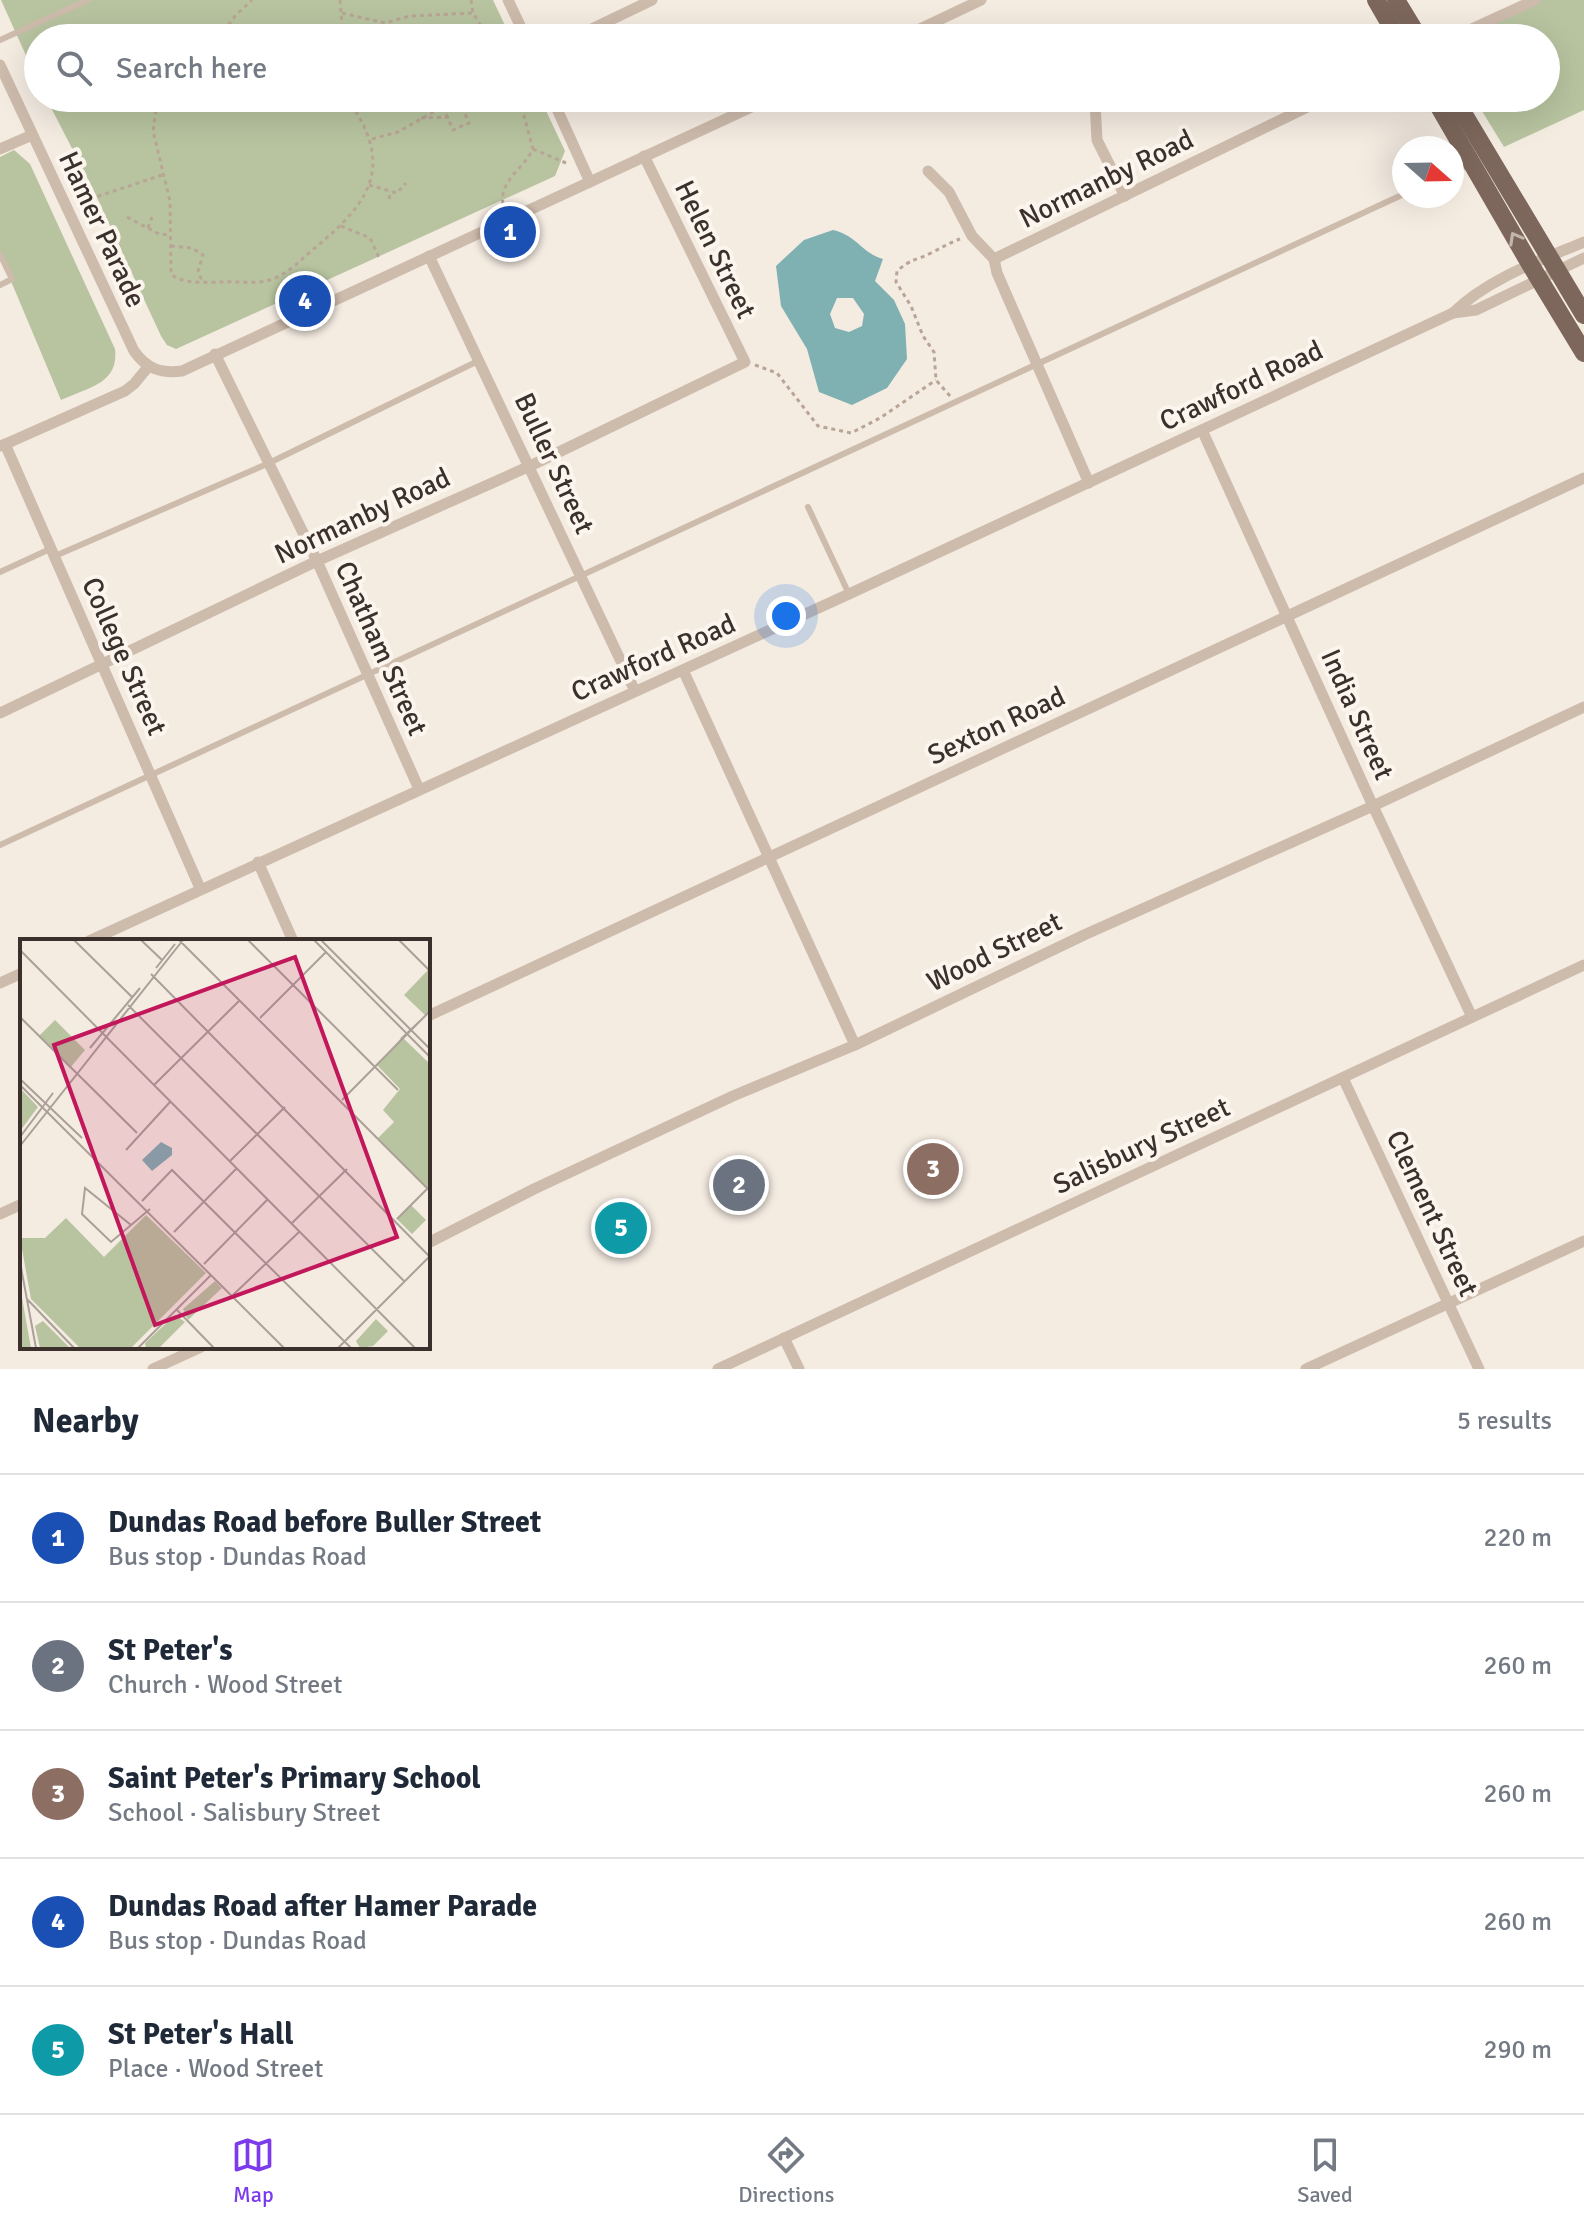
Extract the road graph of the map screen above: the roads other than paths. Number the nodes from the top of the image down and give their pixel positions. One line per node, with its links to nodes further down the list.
1 (88, 0): 8 (lane)
2 (508, 0): 9 (street)
3 (652, 0): 10 (street)
4 (1376, 0): 12 (main road)
5 (1396, 0): 13 (main road)
6 (1535, 0): 14 (street)
7 (981, 1): 11 (street)
8 (35, 24)
9 (519, 24)
10 (602, 24)
11 (931, 24)
12 (1390, 24)
13 (1411, 24)
14 (1483, 24)
15 (24, 29): 16 (lane)
16 (0, 40)
17 (0, 65): 24 (street, Hamer Parade)
18 (558, 112): 30 (street)
19 (740, 112): 26 (street)
20 (1096, 112): 31 (street)
21 (1297, 112): 31 (street, Normanby Road)
22 (1445, 112): 27 (main road)
23 (1460, 112): 27 (main road)
24 (32, 135): 25 (street); 48 (street, Hamer Parade)
25 (0, 149)
26 (644, 156): 30 (street); 46 (street, Helen Street)
27 (1481, 159): 28 (lane); 38 (main road); 39 (main road, one-way to 27)
28 (1464, 167)
29 (928, 171): 37 (street)
30 (590, 182): 35 (street)
31 (1125, 196): 37 (street, Normanby Road)
32 (1392, 200): 47 (lane)
33 (1584, 242): 38 (street, Crawford Road)
34 (0, 254): 40 (lane)
35 (429, 256): 44 (street); 45 (street, Buller Street)
36 (1584, 258): 38 (street, Crawford Road)
37 (994, 259): 47 (street)
38 (1553, 264): 39 (street, Crawford Road); 39 (street, Crawford Road); 42 (main road)
39 (1534, 272): 41 (street, Crawford Road); 41 (street, Crawford Road); 43 (main road)
40 (0, 285)
41 (1453, 313): 49 (street, Crawford Road)
42 (1584, 315)
43 (1584, 353)
44 (215, 354): 48 (street); 51 (street, Chatham Street)
45 (480, 360): 51 (lane); 52 (street, Buller Street)
46 (745, 362): 52 (street, Normanby Road)
47 (1037, 365): 54 (street); 59 (lane)
48 (148, 367): 50 (street)
49 (1202, 430): 54 (street, Crawford Road); 61 (street, India Street)
50 (2, 445): 56 (street, College Street)
51 (267, 464): 56 (lane); 57 (street, Chatham Street)
52 (530, 466): 57 (street, Normanby Road); 59 (street, Buller Street)
53 (1584, 478): 61 (street, Sexton Road)
54 (1089, 483): 60 (street, Crawford Road)
55 (808, 507): 60 (lane)
56 (53, 552): 58 (lane); 62 (street, College Street)
57 (317, 561): 62 (street, Normanby Road); 64 (street, Chatham Street)
58 (0, 572)
59 (582, 575): 64 (lane); 65 (street, Buller Street)
60 (849, 594): 63 (street, Crawford Road)
61 (1288, 615): 70 (street, India Street); 72 (street, Sexton Road)
62 (102, 664): 67 (street, Normanby Road); 68 (street, College Street)
63 (683, 670): 65 (street, Crawford Road); 72 (street)
64 (366, 674): 68 (lane); 69 (street, Chatham Street)
65 (635, 691): 69 (street, Crawford Road)
66 (1584, 707): 70 (street, Wood Street)
67 (0, 713)
68 (150, 774): 71 (lane); 74 (street, College Street)
69 (419, 789): 73 (street, Crawford Road)
70 (1373, 806): 81 (street, India Street); 82 (street, Wood Street)
71 (0, 845)
72 (768, 858): 80 (street, Sexton Road); 82 (street)
73 (258, 862): 74 (street, Crawford Road); 76 (street)
74 (200, 888): 75 (street, Crawford Road)
75 (93, 939)
76 (292, 939)
77 (1584, 965): 81 (street, Salisbury Street)
78 (20, 974): 79 (street)
79 (0, 983)
80 (430, 1015)
81 (1472, 1017): 83 (street, Salisbury Street)
82 (855, 1045): 86 (street, Wood Street)
83 (1343, 1078): 88 (street, Clement Street); 89 (street, Salisbury Street)
84 (20, 1205): 85 (street)
85 (0, 1214)
86 (430, 1240)
87 (1584, 1241): 88 (street)
88 (1448, 1302): 94 (street); 95 (street, Clement Street)
89 (784, 1338): 92 (street, Salisbury Street); 93 (street)
90 (197, 1349): 91 (street)
91 (153, 1369)
92 (718, 1369)
93 (799, 1369)
94 (1306, 1369)
95 (1479, 1369)

